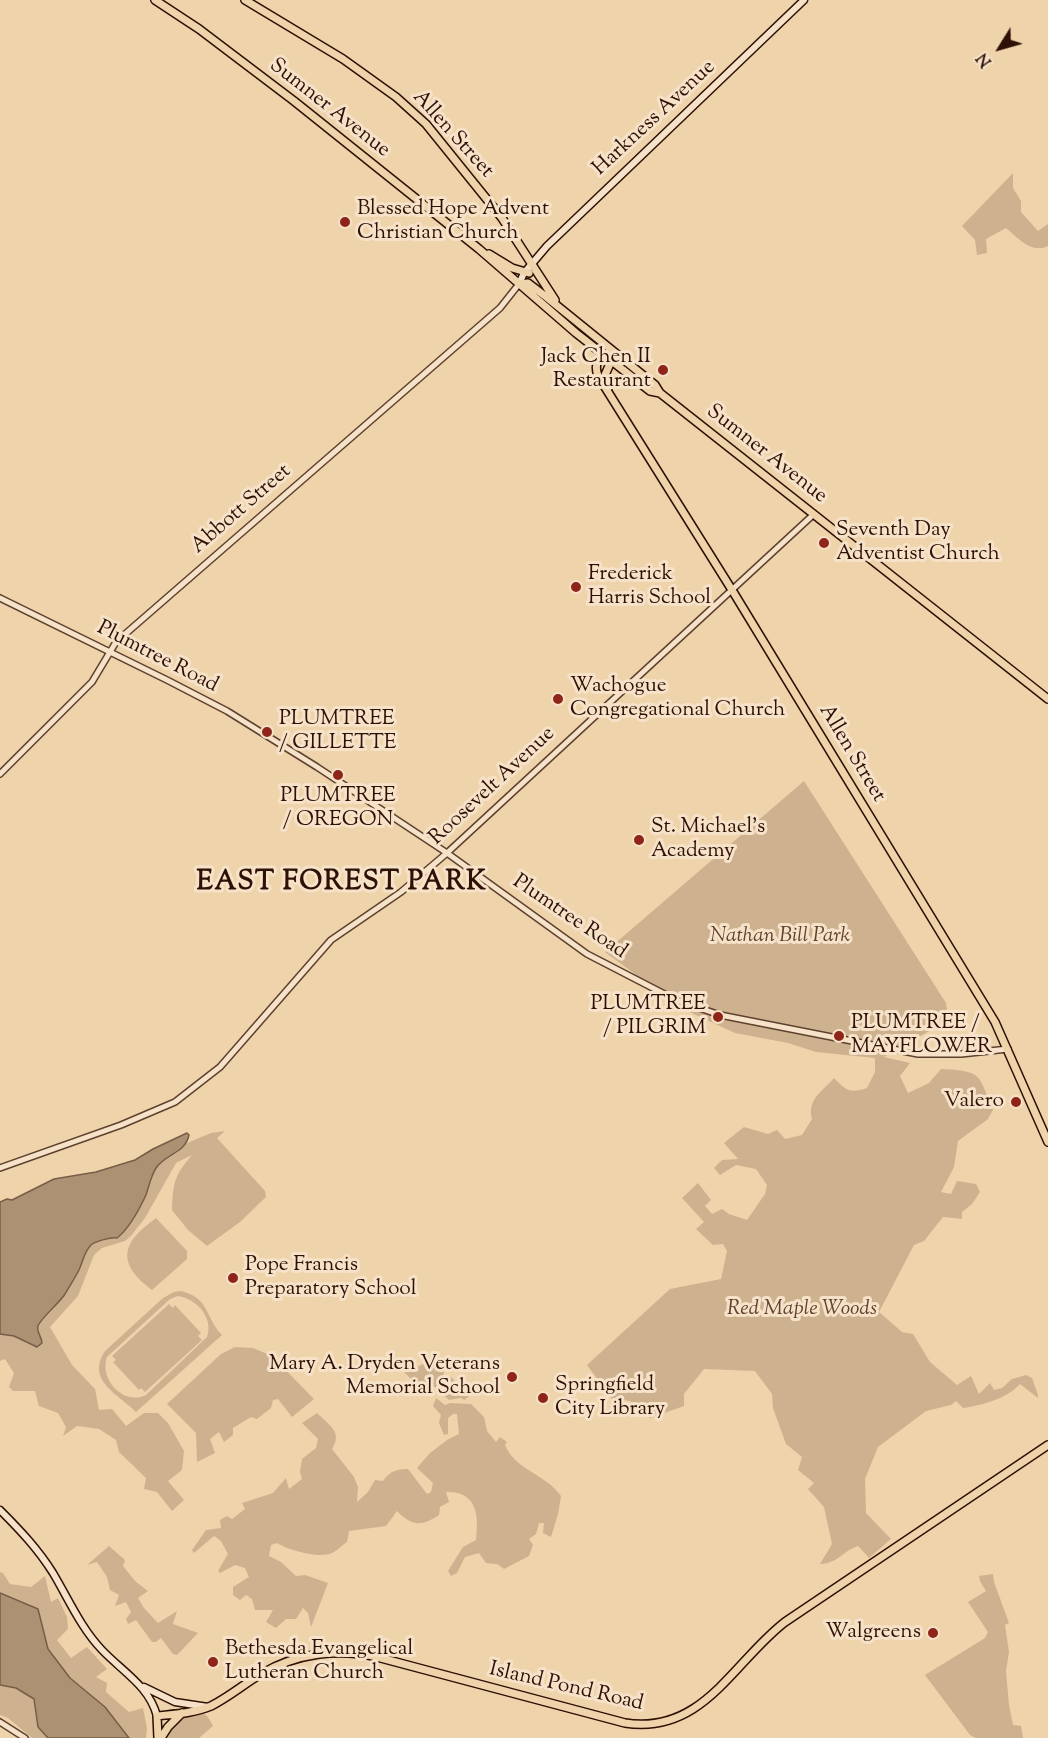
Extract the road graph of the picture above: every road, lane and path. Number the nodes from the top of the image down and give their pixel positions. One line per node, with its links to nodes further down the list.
1 (155, 0): 4 (main road, Sumner Avenue)
2 (245, 0): 5 (main road, Allen Street)
3 (804, 0): 5 (main road, Harkness Avenue)
4 (478, 249): 6 (main road, Sumner Avenue); 7 (main road, Sumner Avenue)
5 (532, 265): 6 (main road, Harkness Avenue); 8 (main road, Allen Street)
6 (526, 273): 7 (main road)
7 (519, 284): 8 (main road, Sumner Avenue); 10 (main road, Sumner Avenue); 17 (street, Abbott Street)
8 (566, 314): 9 (main road, Sumner Avenue)
9 (612, 351): 10 (main road); 11 (main road); 13 (main road, Sumner Avenue)
10 (603, 354): 11 (main road, Sumner Avenue); 12 (main road, Allen Street)
11 (612, 362): 12 (main road); 13 (main road, Sumner Avenue)
12 (609, 392): 15 (main road, Allen Street)
13 (660, 393): 14 (main road, Sumner Avenue)
14 (813, 514): 15 (street, Roosevelt Avenue); 18 (main road, Sumner Avenue)
15 (732, 590): 20 (street, Roosevelt Avenue); 21 (main road, Allen Street)
16 (0, 598): 17 (street, Plumtree Road)
17 (111, 652): 19 (street, Abbott Street); 20 (street, Plumtree Road)
18 (1048, 699)
19 (0, 774)
20 (447, 853): 21 (street, Plumtree Road); 23 (street, Roosevelt Avenue)
21 (1008, 1049): 22 (main road, Allen Street)
22 (1048, 1142)
23 (0, 1168)
24 (1048, 1445): 27 (main road, Island Pond Road)
25 (0, 1510): 26 (main road)
26 (138, 1683): 27 (main road); 29 (main road)
27 (208, 1707): 28 (main road, Island Pond Road)
28 (182, 1713): 29 (main road, Island Pond Road); 32 (main road)
29 (157, 1716): 32 (main road)
30 (0, 1722): 31 (street)
31 (25, 1738)
32 (160, 1738)

